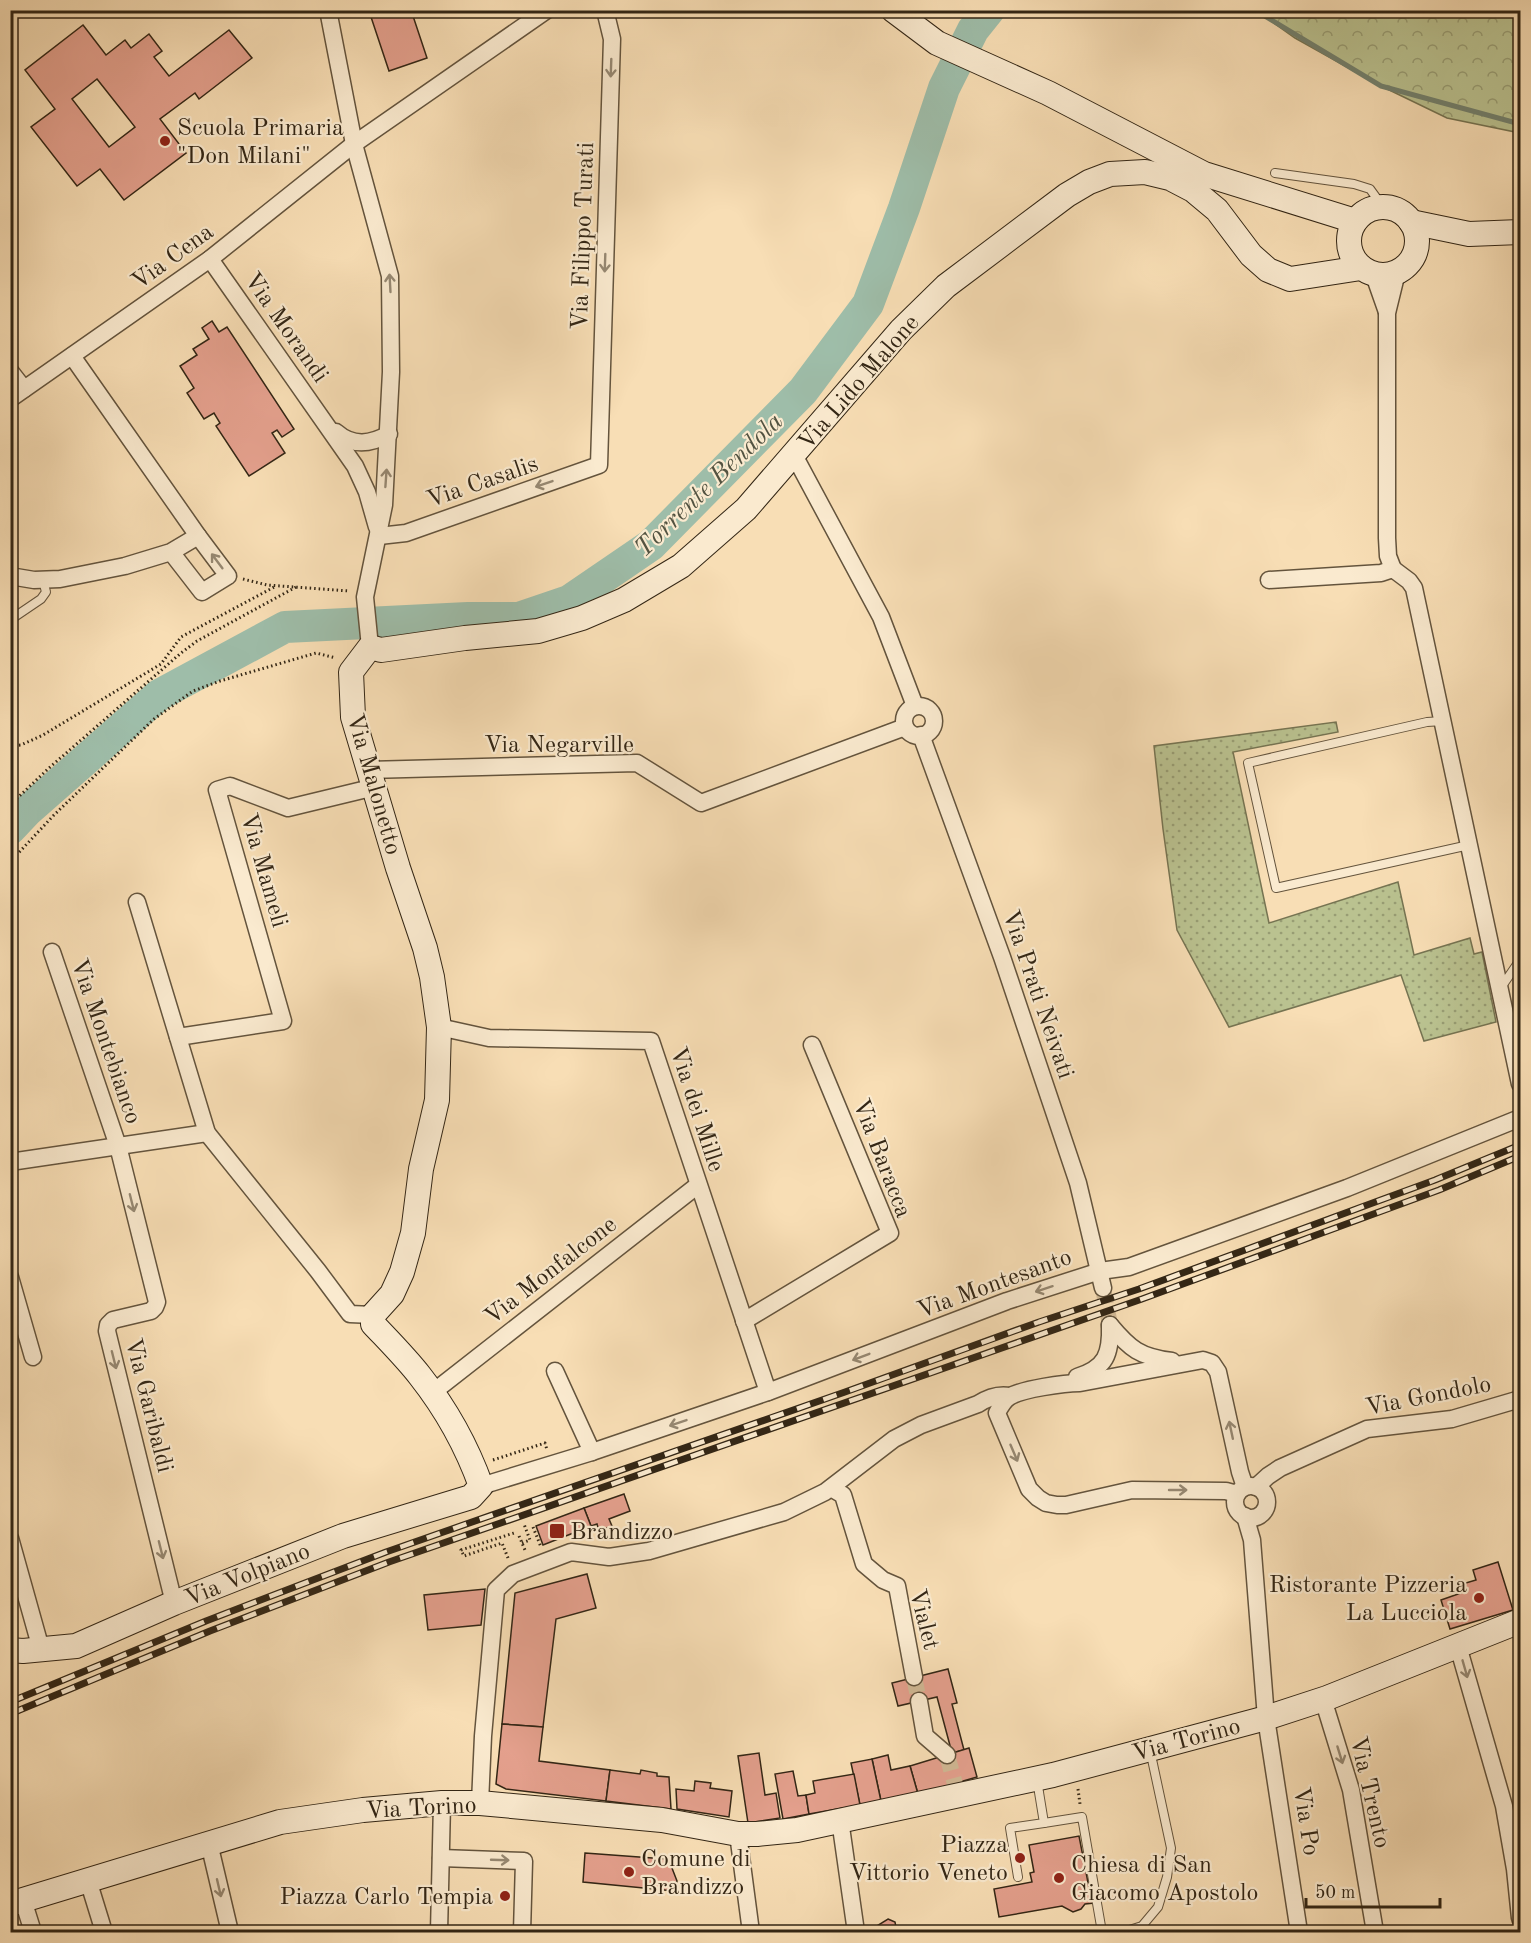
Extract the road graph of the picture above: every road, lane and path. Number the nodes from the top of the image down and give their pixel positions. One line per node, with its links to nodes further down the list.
1 (328, 10): 5 (street, Via Malonetto)
2 (547, 10): 5 (street, Via Cena)
3 (605, 10): 23 (street, Via Filippo Turati, one-way to 23)
4 (893, 10): 10 (street)
5 (354, 144): 13 (street, Via Cena); 21 (street, Via Malonetto, one-way to 5)
6 (1275, 173): 7 (lane)
7 (1383, 207): 8 (street); 10 (street)
8 (1411, 222): 11 (street); 12 (street)
9 (1521, 232): 11 (street)
10 (1351, 233): 14 (street); 15 (street)
11 (1469, 234): 12 (street)
12 (1415, 252): 14 (street)
13 (210, 260): 17 (street, Via Cena); 20 (street, Via Morandi)
14 (1378, 272): 15 (street, Via Lido Malone); 16 (street); 16 (street)
15 (1323, 273): 22 (street, Via Lido Malone)
16 (1387, 313): 27 (street)
17 (72, 356): 19 (street, Via Cena); 24 (street)
18 (10, 370): 19 (street)
19 (17, 394)
20 (325, 421): 21 (street, Via Morandi); 25 (street, Via Morandi)
21 (388, 434): 25 (street, Via Malonetto, one-way to 21)
22 (794, 455): 36 (street, Via Lido Malone); 37 (street)
23 (599, 465): 25 (street, Via Casalis, one-way to 25)
24 (198, 536): 26 (street); 29 (street, one-way to 24)
25 (379, 536): 34 (street, Via Malonetto)
26 (171, 552): 29 (street); 30 (street)
27 (1393, 569): 31 (street); 38 (street)
28 (10, 576): 30 (street)
29 (228, 576): 32 (path)
30 (43, 580): 35 (lane)
31 (1269, 580)
32 (276, 586): 33 (path); 41 (path)
33 (296, 587): 34 (path); 43 (path)
34 (365, 594): 36 (street, Via Malonetto)
35 (10, 620)
36 (366, 648): 42 (street, Via Malonetto); 45 (path)
37 (915, 706): 39 (street); 40 (street)
38 (1443, 721): 44 (street); 44 (lane)
39 (905, 727): 40 (street); 42 (street, Via Negarville)
40 (921, 735): 60 (street, Via Prati Neivati)
41 (10, 746)
42 (372, 778): 50 (street, Via Malonetto); 51 (street, Via Mameli)
43 (10, 805)
44 (1469, 845): 49 (street)
45 (10, 862)
46 (137, 902): 51 (street)
47 (52, 952): 56 (street, Via Montebianco)
48 (1521, 960): 49 (lane)
49 (1500, 989): 53 (street)
50 (439, 1027): 58 (street, Via dei Mille); 61 (street, Via Malonetto)
51 (178, 1037): 55 (street)
52 (812, 1045): 62 (street, Via Baracca)
53 (1520, 1079)
54 (1521, 1118): 60 (street, Via Montesanto)
55 (207, 1133): 56 (street); 61 (street)
56 (118, 1146): 57 (street); 87 (street, Via Garibaldi, one-way to 87)
57 (10, 1162)
58 (698, 1185): 62 (street, Via dei Mille); 68 (street, Via Monfalcone)
59 (10, 1276): 63 (street)
60 (1101, 1280): 67 (street, Via Montesanto, one-way to 67)
61 (373, 1315): 68 (street)
62 (744, 1321): 67 (street, Via dei Mille)
63 (33, 1357)
64 (1185, 1362): 66 (street); 66 (street); 77 (street, one-way to 64)
65 (555, 1371): 73 (street)
66 (1065, 1383): 69 (street)
67 (768, 1392): 73 (street, Via Montesanto, one-way to 73)
68 (432, 1393): 75 (street)
69 (1010, 1396): 71 (street); 72 (street)
70 (1521, 1399): 77 (street, Via Gondolo)
71 (978, 1404): 72 (street); 76 (street)
72 (997, 1413): 77 (street, one-way to 77)
73 (592, 1452): 75 (street, Via Montesanto)
74 (537, 1453): 75 (path)
75 (477, 1476): 87 (street, Via Volpiano)
76 (831, 1488): 92 (street, Vialet); 102 (street)
77 (1252, 1499): 95 (street, Via Gondolo)
78 (524, 1524): 83 (path)
79 (533, 1527): 85 (path)
80 (514, 1533): 86 (path)
81 (519, 1536): 83 (path)
82 (10, 1538): 90 (street)
83 (522, 1543): 84 (path)
84 (525, 1550)
85 (542, 1550)
86 (509, 1562)
87 (174, 1603): 90 (street, Via Volpiano)
88 (1521, 1621): 89 (street, Via Torino)
89 (1458, 1646): 93 (street, Via Torino); 103 (street, one-way to 103)
90 (41, 1649): 91 (street, Via Volpiano)
91 (10, 1650)
92 (914, 1677)
93 (1323, 1699): 95 (street, Via Torino); 124 (street, Via Trento, one-way to 124)
94 (919, 1701): 97 (street)
95 (1266, 1718): 96 (street, Via Torino); 123 (street, Via Po)
96 (1150, 1749): 98 (street, Via Torino); 122 (lane)
97 (947, 1755)
98 (1037, 1779): 105 (street, Via Torino); 106 (lane)
99 (1078, 1787): 104 (path)
100 (1521, 1801): 103 (street)
101 (442, 1803): 102 (street, Via Torino); 108 (street, Via Torino); 109 (street)
102 (480, 1803): 107 (street, Via Torino)
103 (1504, 1806): 113 (street)
104 (1082, 1817): 106 (lane); 121 (lane)
105 (840, 1821): 107 (street, Via Torino); 120 (street)
106 (1044, 1823): 110 (lane)
107 (738, 1834): 119 (street)
108 (209, 1843): 111 (street, Via Torino); 116 (street, one-way to 116)
109 (441, 1858): 117 (street); 118 (street, one-way to 118)
110 (1018, 1877)
111 (88, 1880): 112 (street, Via Torino); 115 (street)
112 (17, 1902): 114 (street)
113 (1521, 1917)
114 (33, 1932)
115 (104, 1932)
116 (230, 1932)
117 (439, 1932)
118 (522, 1932)
119 (751, 1932)
120 (856, 1932)
121 (1102, 1932)
122 (1123, 1932)
123 (1299, 1932)
124 (1375, 1932)

